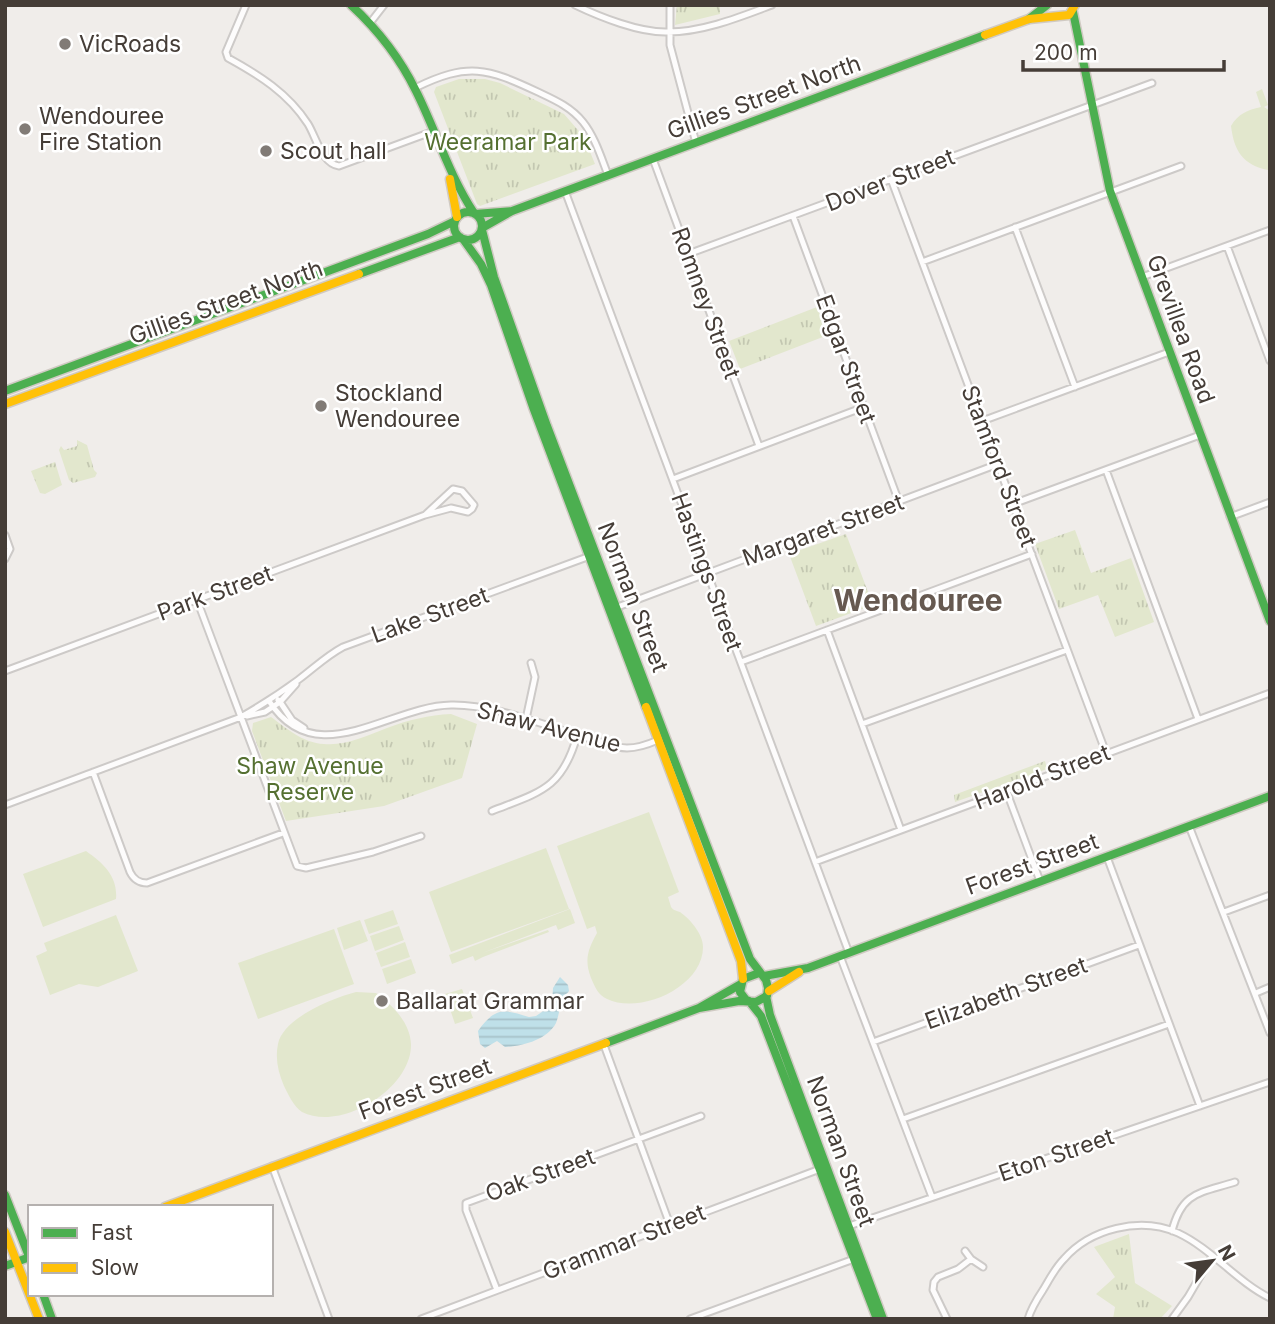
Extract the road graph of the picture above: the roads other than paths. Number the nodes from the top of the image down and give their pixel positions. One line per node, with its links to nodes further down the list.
1 (246, 5): 19 (street)
2 (351, 5): 13 (main road)
3 (384, 5): 13 (street)
4 (575, 5): 14 (street)
5 (670, 5): 14 (street)
6 (772, 5): 14 (street)
7 (1046, 5): 12 (main road, Gillies Street North)
8 (1053, 5): 11 (main road)
9 (1084, 5): 10 (main road, Gillies Street North)
10 (1074, 10): 11 (main road, Gillies Street North); 15 (main road, Grevillea Road)
11 (1062, 16): 12 (main road, Gillies Street North); 15 (main road, Grevillea Road)
12 (1029, 19): 20 (main road, Gillies Street North)
13 (370, 23): 17 (main road)
14 (669, 32): 20 (street)
15 (1079, 44): 18 (main road, Grevillea Road)
16 (1152, 83): 18 (street, Dover Street)
17 (415, 88): 19 (main road); 24 (street)
18 (1093, 104): 25 (street, Dover Street); 27 (main road, Grevillea Road)
19 (434, 131): 23 (main road)
20 (696, 143): 21 (main road, Gillies Street North)
21 (653, 159): 24 (main road, Gillies Street North); 37 (street, Romney Street)
22 (1181, 166): 27 (street)
23 (449, 170): 29 (main road); 31 (main road)
24 (608, 175): 26 (main road, Gillies Street North)
25 (891, 179): 30 (street, Dover Street); 38 (street, Stamford Street)
26 (565, 191): 28 (main road, Gillies Street North); 57 (street, Hastings Street)
27 (1110, 191): 32 (street); 40 (main road, Grevillea Road)
28 (512, 211): 29 (main road, Gillies Street North); 33 (main road, Gillies Street North)
29 (475, 213): 31 (main road); 33 (main road)
30 (793, 216): 37 (street, Dover Street); 49 (street, Edgar Street)
31 (456, 219): 35 (main road); 39 (main road, Gillies Street North)
32 (1015, 227): 38 (street); 46 (street)
33 (482, 229): 35 (main road); 51 (main road, Norman Street)
34 (1270, 230): 36 (street)
35 (461, 238): 41 (main road, Gillies Street North); 53 (main road, Norman Street)
36 (1227, 246): 40 (street); 44 (street)
37 (688, 254): 54 (street, Romney Street)
38 (922, 262): 50 (street, Stamford Street)
39 (324, 274): 41 (main road); 42 (main road, Gillies Street North)
40 (1142, 277): 43 (main road, Grevillea Road)
41 (328, 285): 45 (main road, Gillies Street North)
42 (110, 352): 45 (main road); 47 (main road, Gillies Street North)
43 (1169, 352): 46 (street); 52 (main road, Grevillea Road)
44 (1270, 360)
45 (114, 363): 48 (main road, Gillies Street North)
46 (1075, 387): 50 (street)
47 (5, 391)
48 (5, 404)
49 (864, 407): 54 (street); 58 (street, Edgar Street)
50 (982, 421): 55 (street, Stamford Street)
51 (551, 435): 53 (main road); 65 (main road, Norman Street)
52 (1200, 435): 56 (street); 62 (main road, Grevillea Road)
53 (548, 445): 65 (main road, Norman Street)
54 (759, 446): 57 (street)
55 (998, 464): 58 (street, Margaret Street); 60 (street, Stamford Street)
56 (1106, 470): 60 (street); 83 (street)
57 (673, 479): 67 (street, Hastings Street)
58 (899, 502): 67 (street, Margaret Street)
59 (1270, 502): 62 (street)
60 (1013, 505): 64 (street, Stamford Street)
61 (425, 515): 61 (street, Park Street); 69 (street, Park Street)
62 (1230, 517): 68 (main road, Grevillea Road)
63 (5, 535): 66 (street)
64 (1031, 554): 72 (street); 73 (street, Stamford Street)
65 (593, 555): 70 (main road, Norman Street); 78 (street, Lake Street)
66 (5, 559)
67 (707, 572): 70 (street, Margaret Street); 74 (street, Hastings Street)
68 (1266, 598): 71 (main road, Grevillea Road)
69 (197, 600): 76 (street, Park Street); 81 (street)
70 (613, 609): 87 (main road, Norman Street)
71 (1270, 621)
72 (827, 630): 74 (street); 84 (street)
73 (1067, 650): 84 (street); 88 (street, Stamford Street)
74 (741, 662): 99 (street, Hastings Street)
75 (531, 663): 82 (street)
76 (5, 671)
77 (1270, 693): 83 (street, Harold Street)
78 (278, 699): 79 (street); 80 (street); 85 (street)
79 (269, 701): 80 (street, Shaw Avenue); 81 (street)
80 (273, 707): 81 (street); 85 (street, Shaw Avenue)
81 (241, 718): 89 (street); 96 (street)
82 (526, 719): 85 (street, Shaw Avenue); 86 (street, Shaw Avenue)
83 (1198, 719): 88 (street, Harold Street)
84 (862, 724): 95 (street)
85 (310, 732)
86 (577, 736): 87 (street, Shaw Avenue); 93 (street)
87 (662, 739): 106 (main road, Norman Street); 107 (main road, Norman Street)
88 (1106, 753): 90 (street, Harold Street)
89 (93, 772): 92 (street); 96 (street)
90 (1006, 790): 95 (street, Harold Street); 100 (street)
91 (1270, 796): 94 (main road, Forest Street)
92 (5, 805)
93 (492, 811)
94 (1189, 826): 98 (main road, Forest Street); 102 (street)
95 (901, 830): 99 (street, Harold Street)
96 (283, 833): 97 (street)
97 (421, 836)
98 (1107, 857): 100 (main road, Forest Street); 103 (street)
99 (815, 862): 104 (street, Hastings Street)
100 (1040, 881): 104 (main road, Forest Street)
101 (1270, 895): 102 (street)
102 (1224, 912): 110 (street)
103 (1139, 944): 113 (street); 115 (street, Elizabeth Street)
104 (844, 954): 105 (main road, Forest Street); 115 (street, Hastings Street)
105 (807, 968): 106 (main road, Forest Street); 109 (main road, Forest Street)
106 (761, 975): 107 (main road); 109 (main road)
107 (742, 981): 111 (main road); 112 (main road, Forest Street)
108 (1270, 987): 110 (street)
109 (768, 993): 111 (main road); 123 (main road, Norman Street)
110 (1256, 993): 114 (street)
111 (748, 1001): 112 (main road, Forest Street); 123 (main road, Norman Street)
112 (699, 1008): 116 (main road, Forest Street)
113 (1169, 1024): 118 (street); 120 (street)
114 (1270, 1033)
115 (873, 1042): 120 (street, Hastings Street)
116 (604, 1045): 121 (street); 122 (main road, Forest Street)
117 (1270, 1082): 118 (street, Eton Street)
118 (1200, 1106): 126 (street, Eton Street)
119 (701, 1116): 121 (street, Oak Street)
120 (903, 1119): 126 (street, Hastings Street)
121 (639, 1138): 128 (street); 141 (street, Oak Street)
122 (272, 1166): 127 (main road, Forest Street); 148 (street)
123 (824, 1167): 128 (street, Grammar Street); 129 (main road, Norman Street)
124 (1235, 1182): 130 (street)
125 (5, 1195): 133 (main road)
126 (932, 1197): 129 (street, Eton Street)
127 (170, 1205)
128 (670, 1225): 141 (street, Grammar Street)
129 (846, 1227): 135 (main road, Norman Street)
130 (1172, 1231): 134 (street); 154 (street)
131 (5, 1232): 138 (main road)
132 (965, 1251): 137 (street)
133 (28, 1252)
134 (1212, 1256): 145 (street); 155 (street)
135 (857, 1257): 150 (street); 151 (main road, Norman Street); 152 (main road, Norman Street)
136 (28, 1258): 138 (main road)
137 (971, 1259): 140 (street); 153 (street)
138 (17, 1261): 139 (main road); 142 (main road)
139 (5, 1266)
140 (983, 1267)
141 (497, 1290): 149 (street, Grammar Street)
142 (28, 1291)
143 (30, 1296): 146 (main road)
144 (44, 1296): 147 (main road)
145 (1270, 1298)
146 (38, 1319)
147 (52, 1319)
148 (329, 1319)
149 (421, 1319)
150 (690, 1319)
151 (877, 1319)
152 (883, 1319)
153 (947, 1319)
154 (1028, 1319)
155 (1172, 1319)

